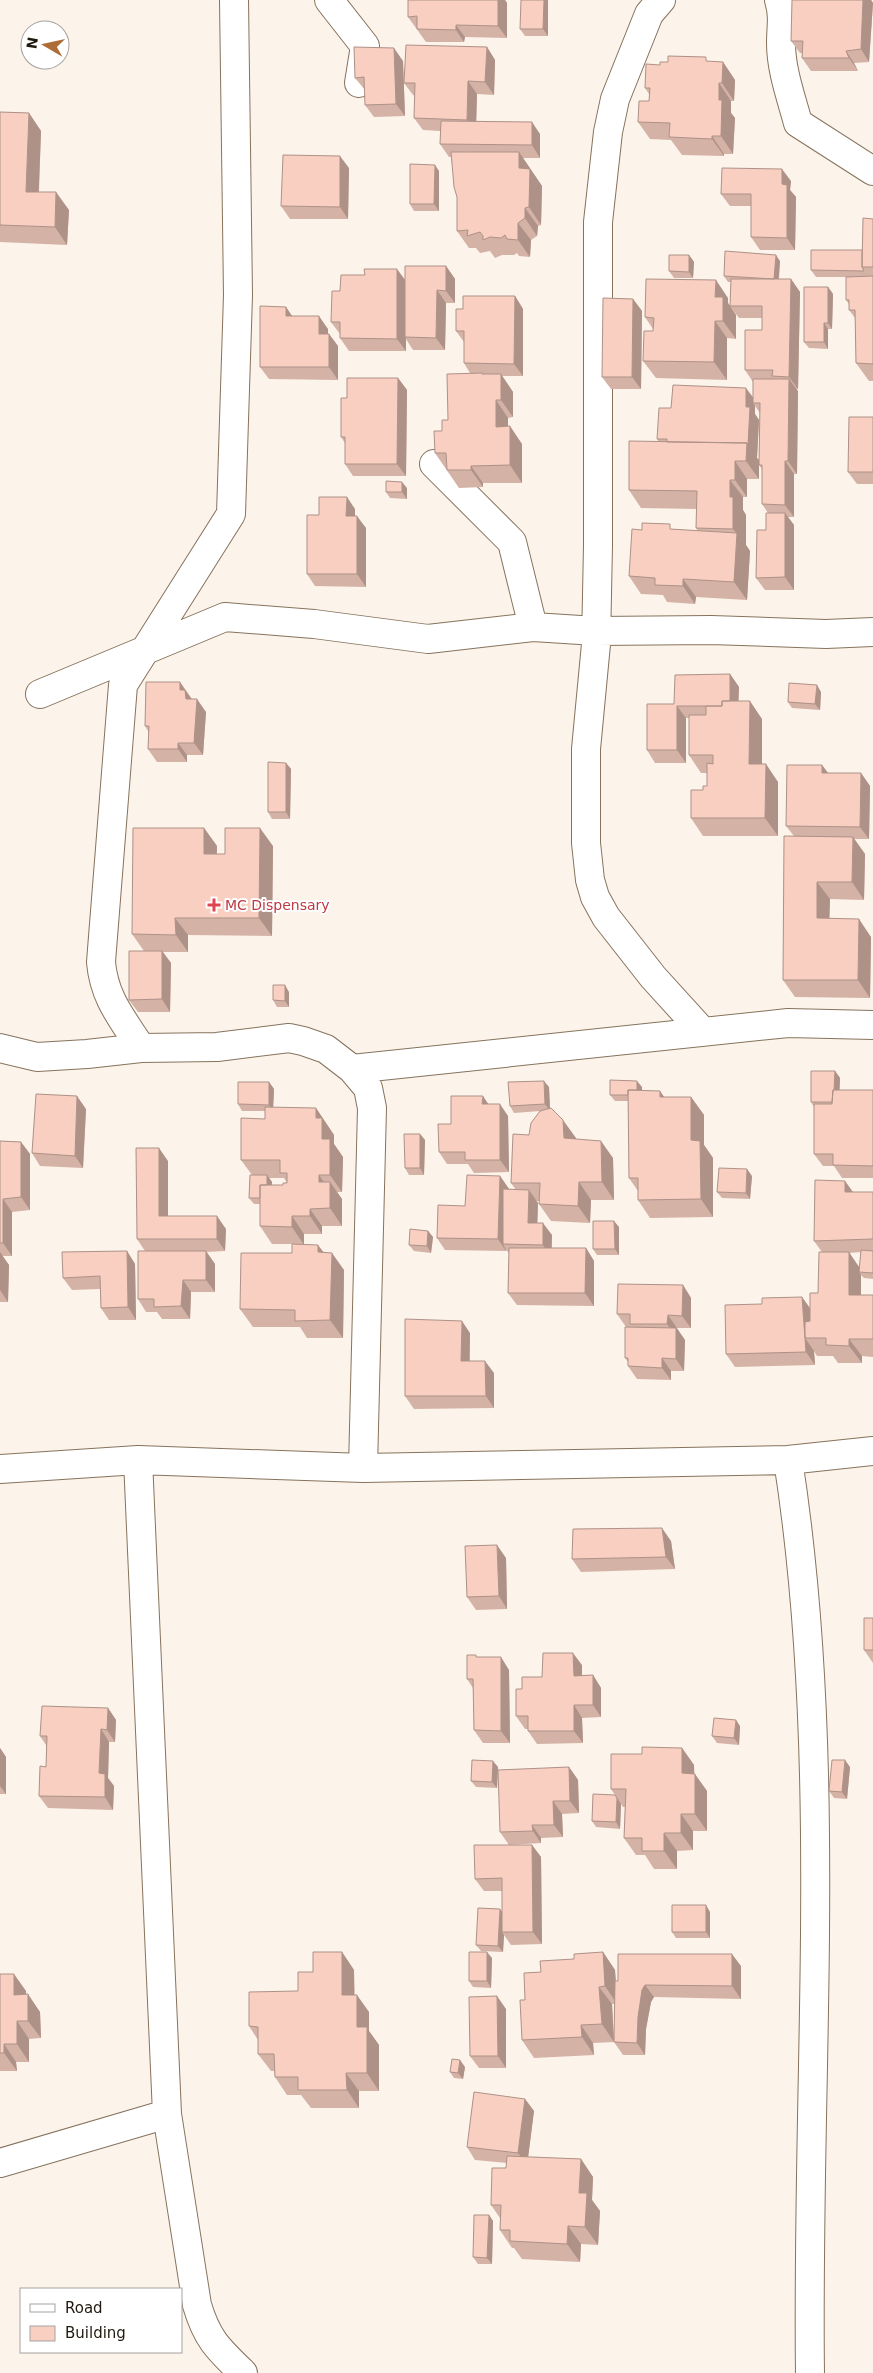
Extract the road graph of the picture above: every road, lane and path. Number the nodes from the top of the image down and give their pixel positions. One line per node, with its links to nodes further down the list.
1 (234, 0): 12 (street)
2 (329, 0): 6 (street)
3 (677, 0): 5 (street)
4 (779, 0): 7 (street)
5 (650, 5): 10 (street)
6 (359, 83)
7 (873, 171)
8 (434, 464): 9 (street)
9 (533, 627): 10 (street); 12 (street)
10 (596, 631): 11 (street); 15 (street)
11 (873, 632)
12 (144, 650): 13 (street); 17 (street)
13 (40, 694)
14 (873, 1025): 15 (street)
15 (703, 1032): 18 (street)
16 (0, 1048): 17 (street)
17 (141, 1048): 18 (street)
18 (352, 1069): 23 (street)
19 (873, 1451): 21 (street)
20 (138, 1460): 22 (street); 23 (street); 24 (street)
21 (788, 1460): 23 (street); 27 (street)
22 (0, 1468)
23 (363, 1468)
24 (167, 2114): 25 (street); 26 (street)
25 (0, 2163)
26 (244, 2373)
27 (810, 2373)

